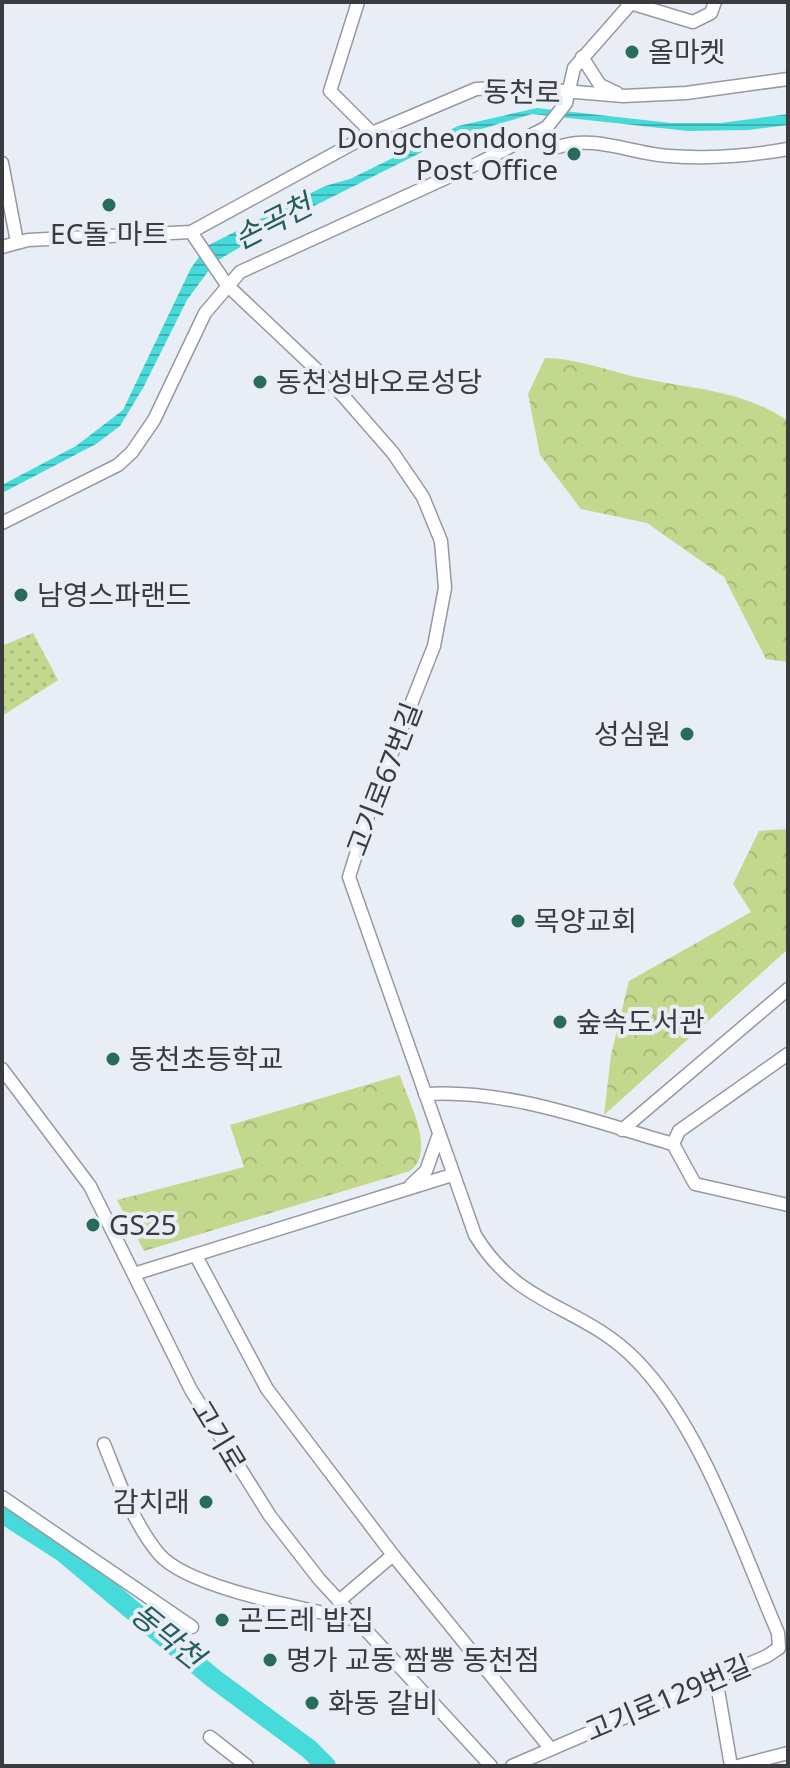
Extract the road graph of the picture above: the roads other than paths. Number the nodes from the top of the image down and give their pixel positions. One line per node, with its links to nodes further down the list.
1 (358, 2): 9 (street)
2 (630, 2): 3 (street); 4 (street)
3 (715, 2)
4 (582, 57): 6 (street); 7 (street)
5 (788, 79): 7 (street, 동천로)
6 (569, 92): 7 (street, 동천로); 8 (street); 9 (street, 동천로)
7 (623, 96)
8 (541, 130): 10 (street); 15 (street)
9 (372, 133): 12 (street, 동천로)
10 (788, 149)
11 (2, 163): 13 (street)
12 (194, 236): 13 (street, 동천로); 15 (street, 고기로67번길)
13 (17, 242): 14 (street, 동천로)
14 (2, 247)
15 (227, 285): 16 (street); 20 (street, 고기로67번길)
16 (2, 523)
17 (788, 989): 21 (street)
18 (788, 1054): 23 (street)
19 (2, 1069): 28 (street, 고기로)
20 (425, 1094): 21 (street); 22 (street, 고기로67번길)
21 (622, 1130): 23 (street)
22 (438, 1137): 24 (street, 고기로67번길); 25 (street)
23 (673, 1144): 26 (street)
24 (452, 1175): 25 (street); 35 (street, 고기로67번길)
25 (404, 1190): 27 (street)
26 (788, 1205)
27 (196, 1256): 28 (street); 31 (street)
28 (134, 1274): 32 (street, 고기로)
29 (104, 1444): 33 (street)
30 (2, 1497): 34 (street)
31 (393, 1555): 32 (street); 38 (street)
32 (339, 1601): 33 (street, 고기로)
33 (356, 1620): 41 (street, 고기로)
34 (192, 1627)
35 (779, 1648): 36 (street, 고기로129번길)
36 (716, 1678): 38 (street, 고기로129번길); 43 (street)
37 (210, 1737): 40 (street)
38 (550, 1748): 42 (street, 고기로129번길)
39 (788, 1753): 44 (street)
40 (247, 1766)
41 (491, 1766)
42 (512, 1766)
43 (731, 1766)
44 (738, 1766)

